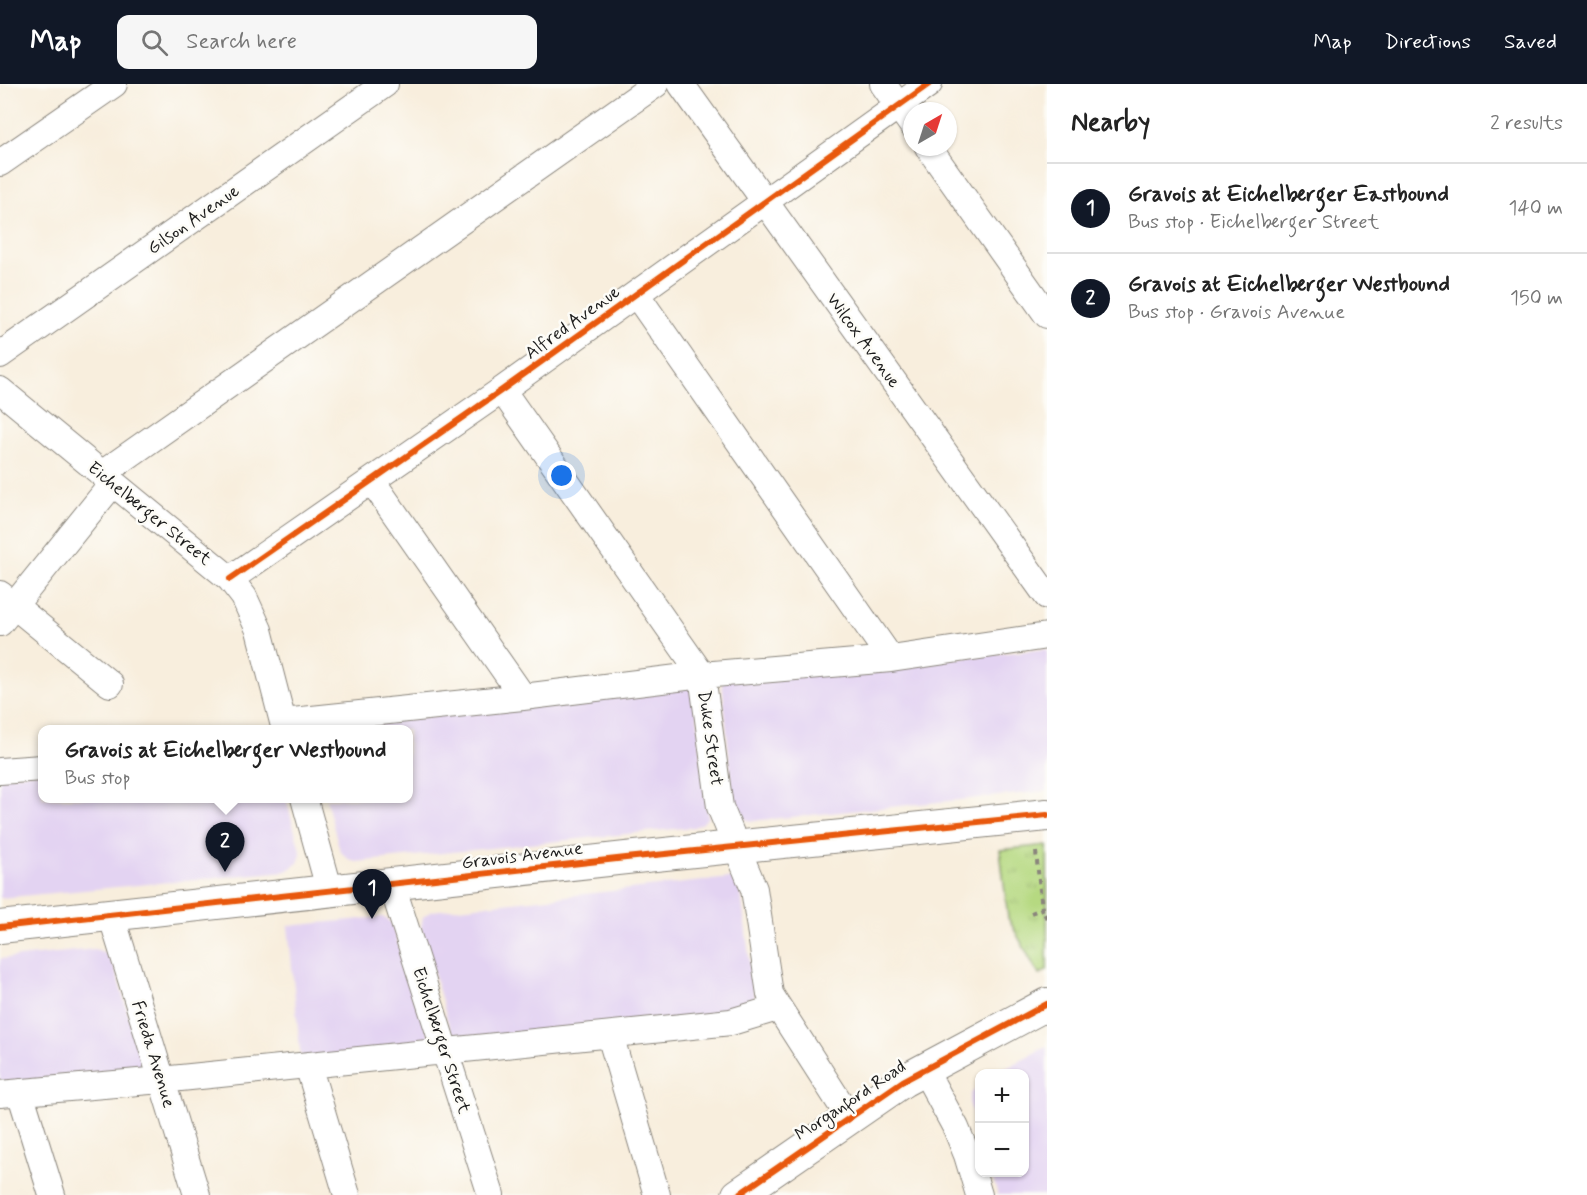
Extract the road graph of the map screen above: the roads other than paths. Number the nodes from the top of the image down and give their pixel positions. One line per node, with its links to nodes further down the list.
1 (114, 84): 11 (street)
2 (385, 84): 15 (street, Gilson Avenue)
3 (656, 84): 18 (street)
4 (681, 84): 12 (street, Wilcox Avenue)
5 (883, 84): 8 (street)
6 (928, 84): 7 (street, Alfred Avenue)
7 (915, 102)
8 (903, 112)
9 (903, 116): 12 (street, Alfred Avenue)
10 (933, 156): 14 (street)
11 (0, 163)
12 (765, 201): 13 (street, Alfred Avenue); 21 (street, Wilcox Avenue)
13 (636, 294): 17 (street, Alfred Avenue); 24 (street)
14 (1047, 315)
15 (0, 355)
16 (0, 390): 18 (street, Eichelberger Street)
17 (502, 390): 19 (street, Alfred Avenue); 25 (street, Duke Street)
18 (107, 478): 20 (street, Eichelberger Street); 22 (street)
19 (372, 481): 20 (street, Alfred Avenue); 27 (street)
20 (230, 579): 28 (street, Eichelberger Street)
21 (1047, 596)
22 (5, 608): 26 (street)
23 (1047, 636): 24 (street)
24 (891, 659): 25 (street)
25 (702, 675): 27 (street); 34 (street, Duke Street)
26 (110, 684)
27 (523, 697): 29 (street)
28 (284, 725)
29 (292, 725)
30 (38, 768): 31 (street)
31 (0, 771)
32 (305, 803): 36 (street)
33 (1047, 815): 34 (main road, Gravois Avenue)
34 (737, 847): 35 (main road, Gravois Avenue); 40 (street, Duke Street)
35 (392, 885): 36 (main road, Gravois Avenue); 42 (street, Eichelberger Street)
36 (330, 892): 37 (main road, Gravois Avenue)
37 (111, 914): 38 (main road, Gravois Avenue); 45 (street, Frieda Avenue)
38 (0, 927)
39 (1047, 1004): 44 (main road, Morganford Road)
40 (777, 1008): 41 (street); 47 (street, Duke Street)
41 (610, 1035): 42 (street); 52 (street)
42 (446, 1052): 43 (street); 51 (street, Eichelberger Street)
43 (308, 1065): 45 (street); 50 (street)
44 (924, 1069): 47 (main road, Morganford Road); 54 (street)
45 (161, 1080): 46 (street); 49 (street, Frieda Avenue)
46 (10, 1093): 48 (street)
47 (849, 1117): 53 (main road, Morganford Road)
48 (52, 1195)
49 (197, 1195)
50 (347, 1195)
51 (491, 1195)
52 (657, 1195)
53 (738, 1195)
54 (979, 1195)

